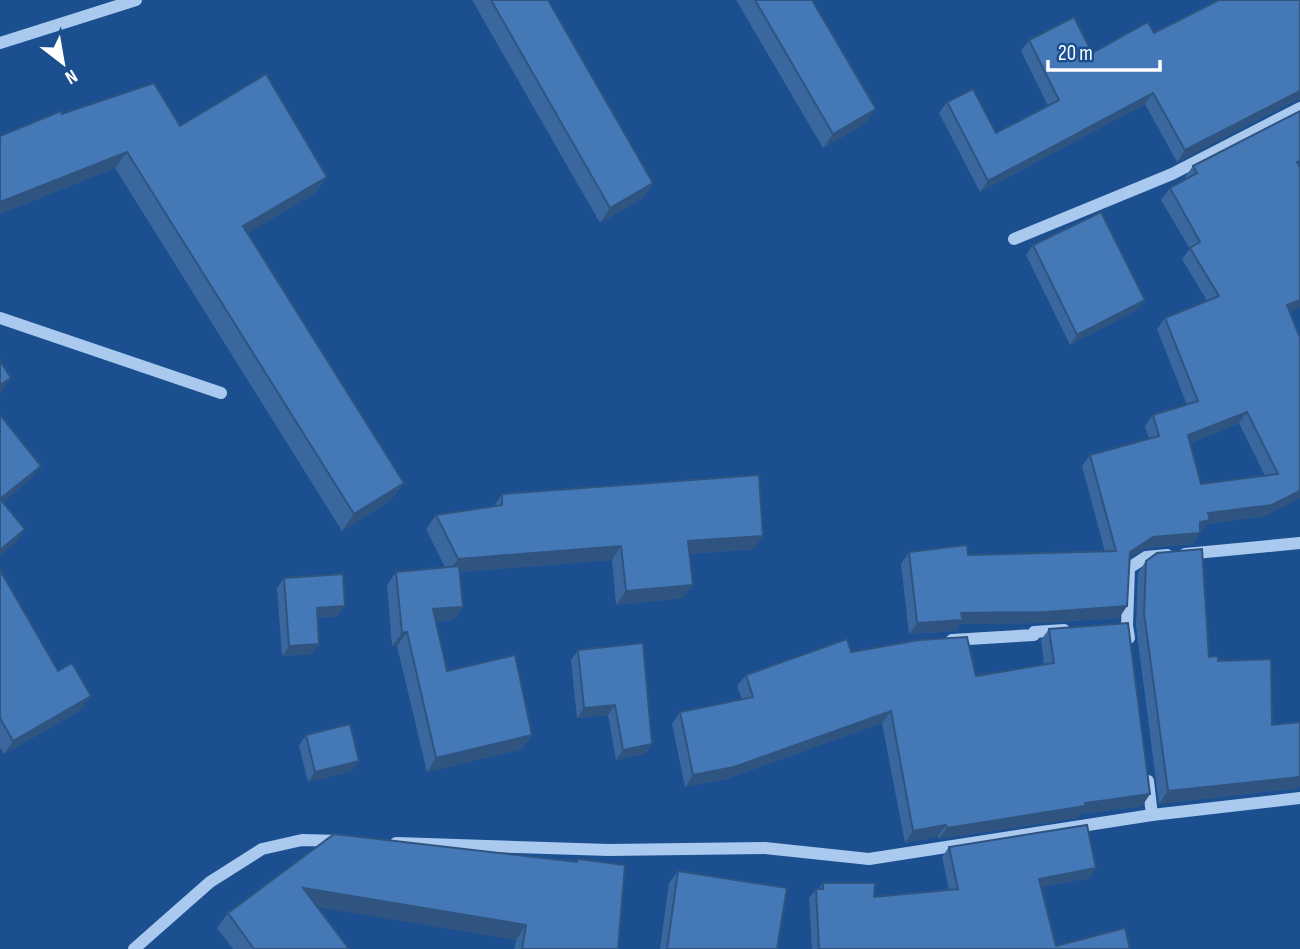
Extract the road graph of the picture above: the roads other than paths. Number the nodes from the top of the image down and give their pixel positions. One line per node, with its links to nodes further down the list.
1 (136, 0): 2 (street)
2 (0, 43)
3 (1300, 108): 4 (street)
4 (1014, 239)
5 (0, 318): 6 (street)
6 (221, 393)
7 (1300, 543): 10 (street)
8 (1074, 629): 9 (street)
9 (945, 641)
10 (1130, 653)
11 (1145, 761): 13 (street)
12 (1300, 798): 13 (street)
13 (1152, 815): 15 (street)
14 (357, 841): 16 (street)
15 (385, 842)
16 (134, 949)

